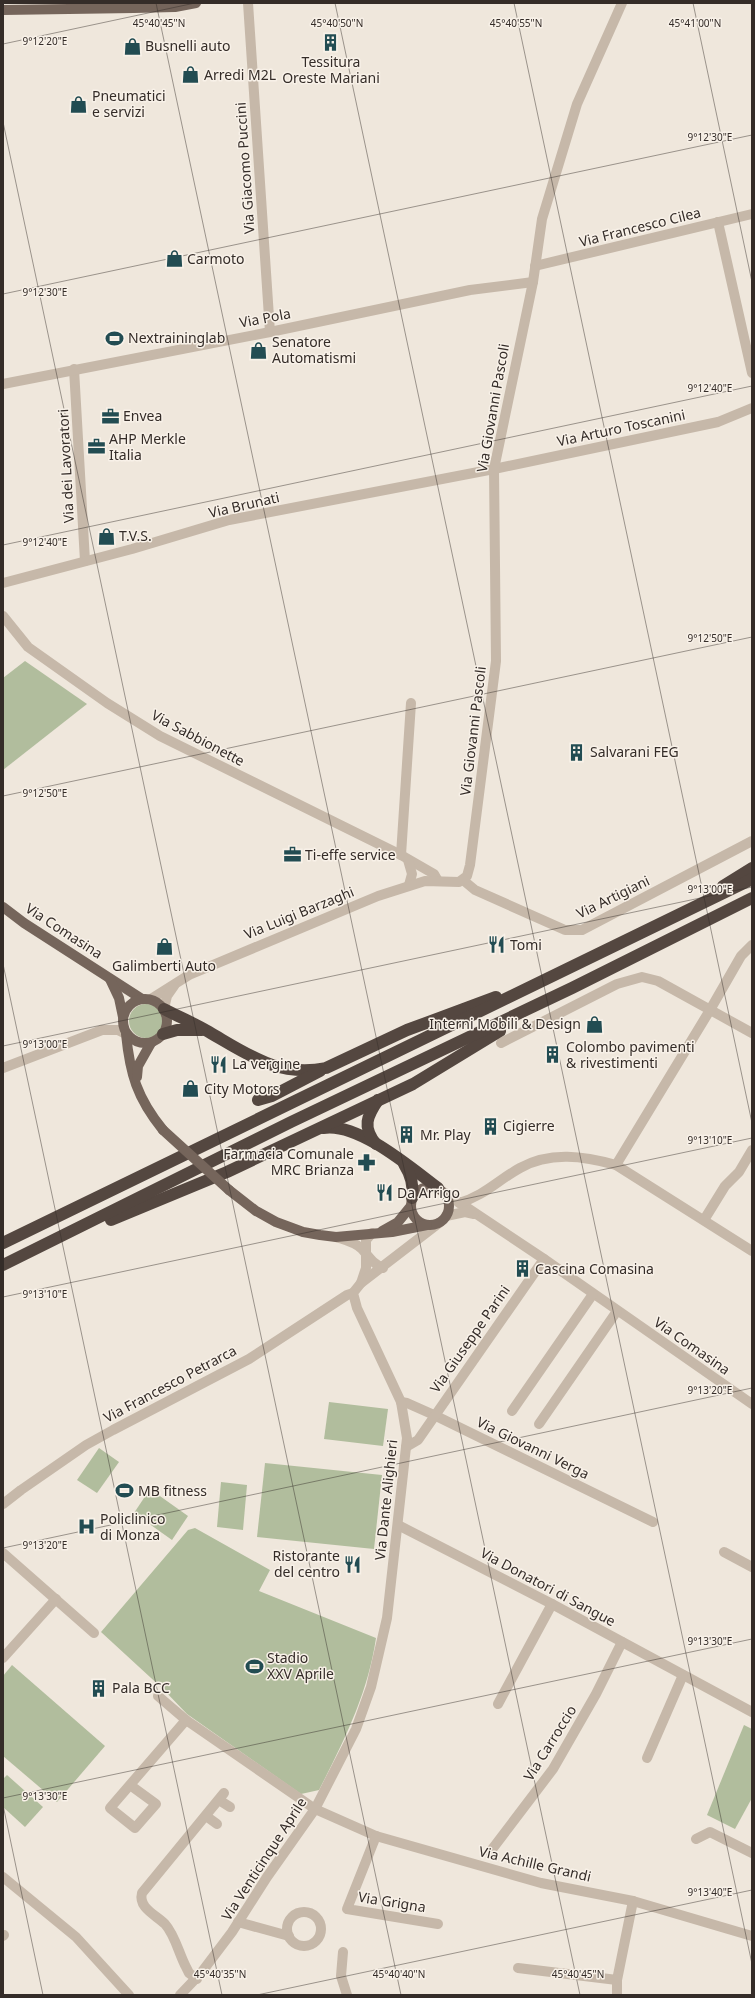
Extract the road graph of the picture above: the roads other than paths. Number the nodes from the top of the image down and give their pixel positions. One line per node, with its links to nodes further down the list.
1 (196, 3): 4 (main road)
2 (248, 3): 9 (street, Via Giacomo Puccini)
3 (622, 3): 7 (street, Via Giovanni Pascoli)
4 (3, 10)
5 (752, 214): 6 (street, Via Francesco Cilea)
6 (718, 222): 7 (street, Via Francesco Cilea); 11 (street)
7 (535, 266): 8 (street, Via Giovanni Pascoli)
8 (533, 282): 9 (street, Via Pola); 14 (street, Via Giovanni Pascoli)
9 (270, 332): 10 (street, Via Pola)
10 (74, 369): 12 (street, Via Pola); 15 (street, Via dei Lavoratori)
11 (752, 373)
12 (3, 384)
13 (752, 408): 14 (street, Via Arturo Toscanini)
14 (494, 469): 15 (street, Via Brunati); 24 (street, Via Giovanni Pascoli)
15 (85, 561): 16 (street, Via Brunati)
16 (3, 583)
17 (3, 616): 20 (street, Via Sabbionette)
18 (411, 703): 20 (street)
19 (752, 841): 24 (street, Via Artigiani)
20 (404, 858): 23 (street, Via Sabbionette); 25 (street)
21 (752, 868): 29 (highway)
22 (752, 879): 29 (highway)
23 (438, 880): 24 (street); 25 (street, Via Luigi Barzaghi)
24 (463, 880)
25 (409, 885): 33 (street, Via Luigi Barzaghi)
26 (752, 898): 30 (highway)
27 (752, 906): 30 (highway)
28 (3, 907): 32 (main road, Via Comasina)
29 (674, 918): 34 (highway)
30 (668, 940): 35 (highway)
31 (752, 945): 38 (street)
32 (110, 979): 36 (main road, Via Comasina); 39 (main road, Via Comasina)
33 (176, 983): 36 (street, Via Luigi Barzaghi); 37 (street)
34 (536, 984): 47 (highway); 66 (highway)
35 (572, 988): 50 (highway); 63 (highway)
36 (147, 999): 37 (main road); 39 (main road)
37 (164, 1009): 40 (highway); 43 (main road)
38 (710, 1010): 41 (street); 44 (street); 55 (street)
39 (123, 1017): 42 (main road)
40 (207, 1030): 43 (highway); 47 (highway)
41 (752, 1033)
42 (126, 1034): 45 (main road); 46 (street); 48 (main road)
43 (163, 1034): 45 (main road)
44 (501, 1042)
45 (151, 1043): 48 (main road)
46 (3, 1068)
47 (326, 1068): 49 (highway)
48 (139, 1095): 65 (main road, bridge)
49 (258, 1100)
50 (378, 1100): 51 (highway); 52 (highway)
51 (315, 1130): 52 (highway); 63 (highway)
52 (376, 1145): 54 (highway)
53 (752, 1150): 61 (street)
54 (403, 1162): 56 (highway); 57 (highway)
55 (616, 1165): 58 (street); 61 (street)
56 (442, 1191): 57 (main road); 58 (street, Via Comasina); 60 (main road)
57 (412, 1202): 62 (main road); 64 (main road)
58 (459, 1203): 59 (street, Via Comasina)
59 (478, 1215): 60 (street); 69 (street, Via Comasina)
60 (443, 1220): 62 (main road); 71 (street)
61 (704, 1220): 67 (street)
62 (427, 1225): 64 (main road)
63 (72, 1232): 70 (highway)
64 (376, 1232): 65 (main road); 68 (street)
65 (336, 1237): 68 (street)
66 (3, 1243)
67 (752, 1251)
68 (366, 1255): 71 (street); 72 (street)
69 (544, 1259): 74 (street, Via Comasina); 79 (street, Via Giuseppe Parini)
70 (3, 1265)
71 (383, 1268): 72 (street)
72 (361, 1283): 73 (street)
73 (353, 1293): 76 (street, Via Dante Alighieri); 82 (street, Via Francesco Petrarca)
74 (593, 1294): 75 (street, Via Comasina); 78 (street)
75 (617, 1311): 77 (street, Via Comasina); 80 (street)
76 (401, 1402): 79 (street, Via Giovanni Verga); 81 (street, Via Dante Alighieri)
77 (752, 1404)
78 (512, 1411)
79 (434, 1415): 81 (street, Via Giuseppe Parini); 83 (street, Via Giovanni Verga)
80 (539, 1424)
81 (406, 1447): 84 (street, Via Dante Alighieri)
82 (3, 1504)
83 (652, 1522)
84 (398, 1525): 89 (street, Via Donatori di Sangue); 98 (street, Via Dante Alighieri)
85 (724, 1552): 87 (street)
86 (5, 1558): 88 (street)
87 (752, 1567)
88 (56, 1599): 90 (street); 92 (street)
89 (552, 1604): 91 (street, Via Donatori di Sangue); 95 (street)
90 (94, 1633)
91 (622, 1642): 93 (street, Via Donatori di Sangue); 107 (street, Via Carroccio)
92 (3, 1658)
93 (683, 1675): 96 (street, Via Donatori di Sangue); 99 (street)
94 (158, 1696): 97 (street, Via Achille Grandi)
95 (498, 1704)
96 (752, 1712)
97 (186, 1720): 100 (street); 102 (street, Via Achille Grandi)
98 (356, 1729): 102 (street, Via Venticinque Aprile)
99 (647, 1758)
100 (130, 1785): 100 (street)
101 (230, 1806): 103 (street)
102 (315, 1808): 105 (street, Via Achille Grandi); 111 (street, Via Venticinque Aprile)
103 (206, 1816): 104 (street); 117 (street)
104 (217, 1824)
105 (376, 1836): 110 (street, Via Achille Grandi); 112 (street, Via Grigna)
106 (696, 1839): 108 (street)
107 (490, 1852)
108 (752, 1853)
109 (3, 1877): 119 (street)
110 (633, 1901): 114 (street, Via Achille Grandi); 118 (street)
111 (238, 1922): 113 (street); 117 (street, Via Venticinque Aprile)
112 (438, 1924)
113 (289, 1936)
114 (752, 1936)
115 (343, 1952): 121 (street)
116 (518, 1968): 118 (street)
117 (197, 1979): 120 (street, Via Venticinque Aprile)
118 (617, 1980): 122 (street)
119 (129, 1995)
120 (180, 1995)
121 (347, 1995)
122 (617, 1995)

